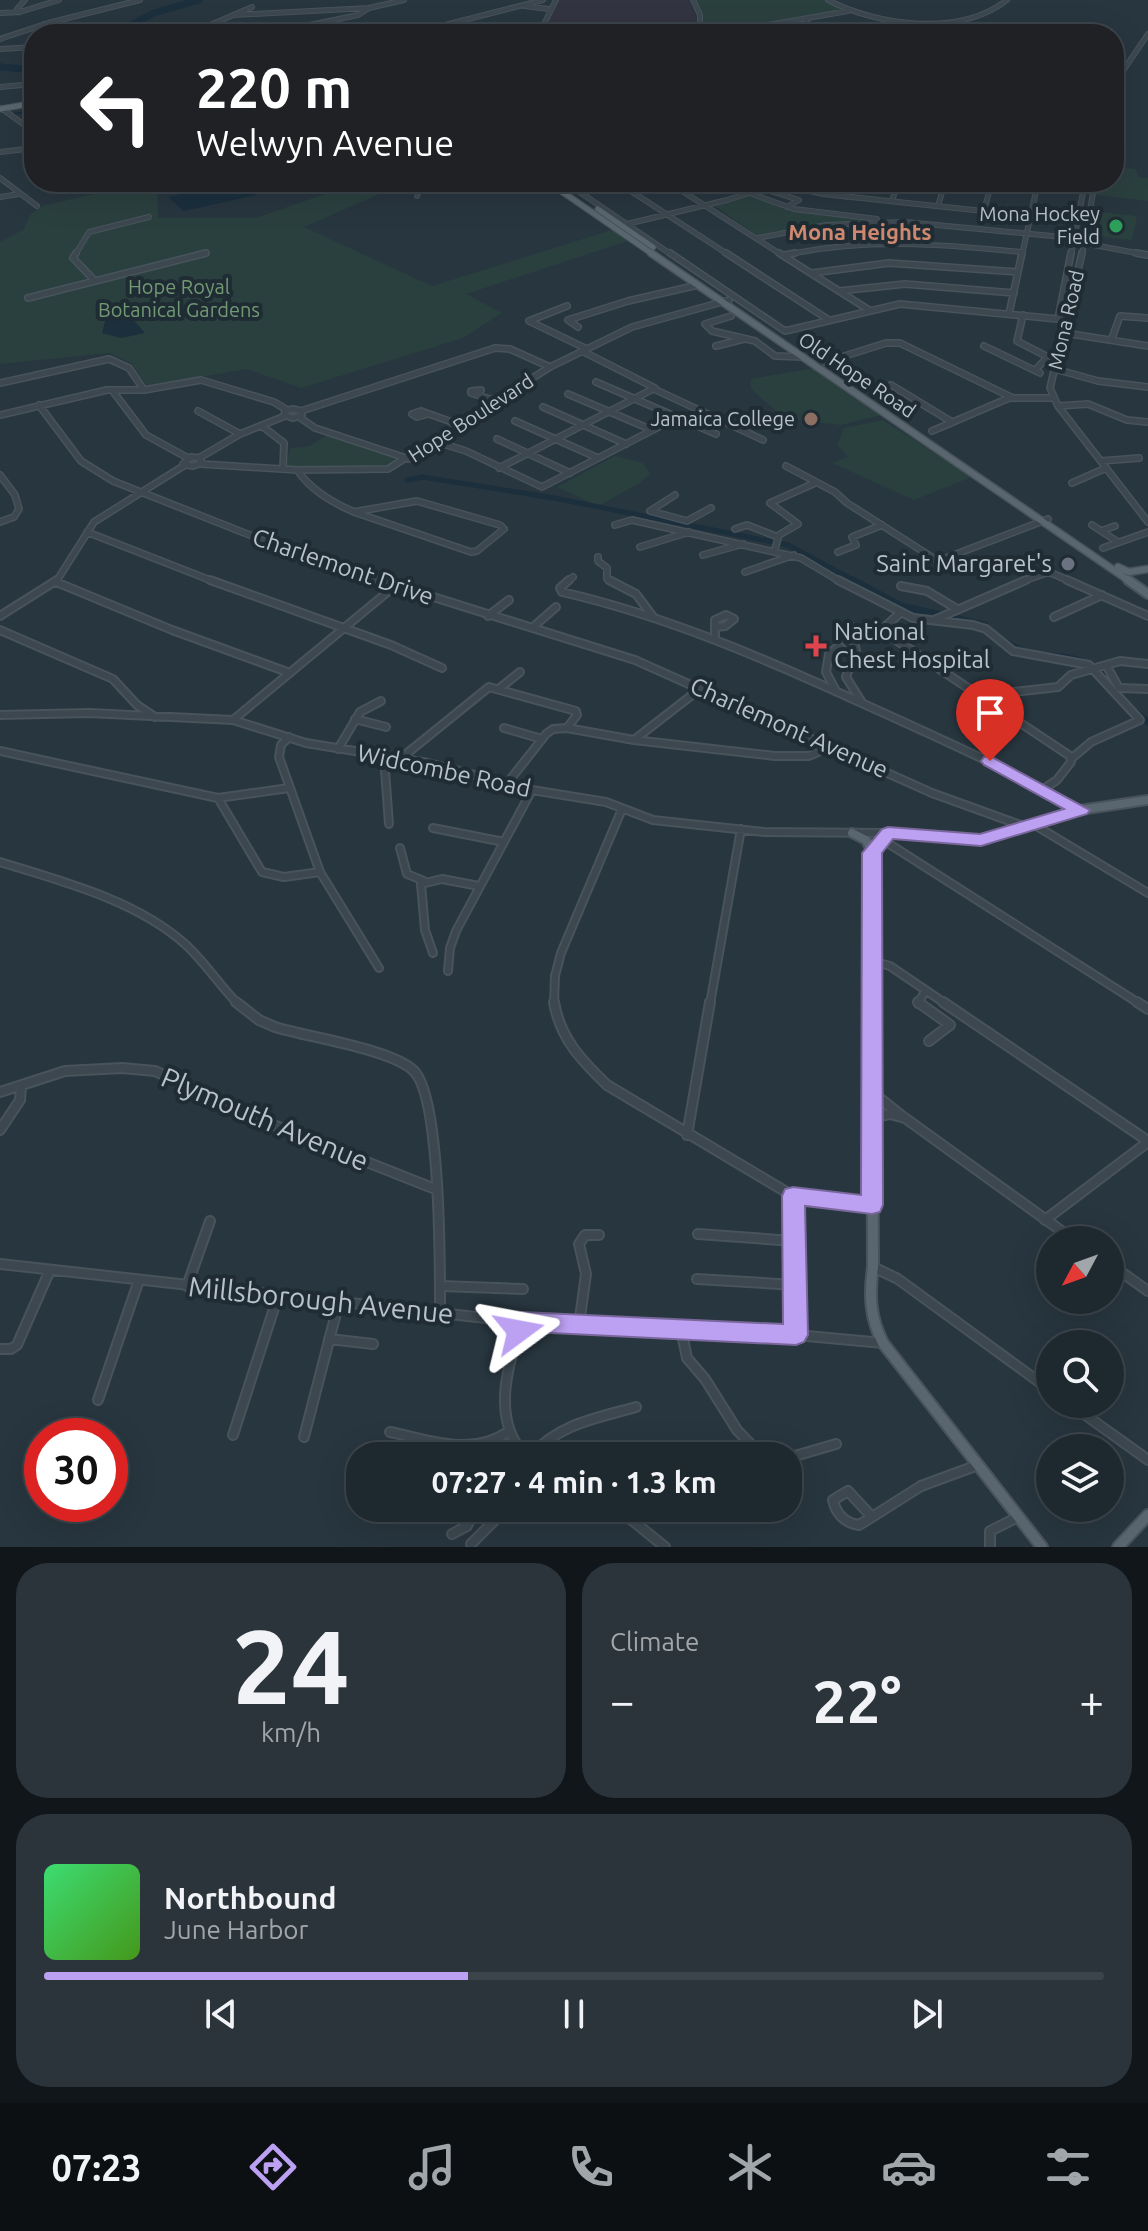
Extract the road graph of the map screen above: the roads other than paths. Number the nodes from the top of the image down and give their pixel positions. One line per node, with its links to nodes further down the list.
1 (25, 0): 15 (street)
2 (59, 0): 15 (street)
3 (140, 0): 19 (street)
4 (404, 0): 12 (street)
5 (543, 0): 10 (street)
6 (556, 0): 13 (street)
7 (693, 0): 26 (street)
8 (828, 0): 14 (street)
9 (1007, 0): 14 (street)
10 (527, 5): 13 (street); 24 (street)
11 (252, 7): 17 (street)
12 (369, 8): 17 (street); 23 (street)
13 (549, 9): 25 (street)
14 (848, 11): 18 (street)
15 (20, 12): 16 (street)
16 (0, 13)
17 (234, 15): 22 (street)
18 (806, 21): 27 (street); 28 (street)
19 (48, 23): 20 (street); 21 (street)
20 (43, 24)
21 (45, 24)
22 (213, 24)
23 (314, 24)
24 (450, 24)
25 (543, 24)
26 (700, 24)
27 (780, 24)
28 (809, 24)
29 (24, 31): 31 (street)
30 (1148, 34): 35 (street)
31 (0, 39)
32 (0, 49): 33 (street)
33 (23, 49): 34 (street)
34 (20, 54)
35 (1124, 69)
36 (24, 86): 37 (street)
37 (0, 87)
38 (24, 106): 39 (main road)
39 (4, 112): 40 (street)
40 (24, 125)
41 (24, 149): 42 (street)
42 (0, 152)
43 (0, 178): 61 (street)
44 (416, 192): 63 (street)
45 (565, 192): 76 (main road, Old Hope Road)
46 (571, 192): 76 (main road, Old Hope Road)
47 (578, 192): 76 (street)
48 (632, 192): 72 (street)
49 (684, 192): 67 (street)
50 (747, 192): 67 (street)
51 (756, 192): 62 (street)
52 (774, 192): 70 (street)
53 (808, 192): 65 (street)
54 (848, 192): 65 (street)
55 (895, 192): 66 (street)
56 (942, 192): 69 (street)
57 (989, 192): 71 (street)
58 (1036, 192): 73 (street)
59 (1083, 192): 79 (street)
60 (1093, 192): 80 (street, Mona Road)
61 (19, 194): 64 (street); 68 (street)
62 (751, 194): 67 (street); 70 (street)
63 (417, 196)
64 (0, 197)
65 (846, 197): 66 (street)
66 (892, 201): 69 (street)
67 (705, 205): 72 (street); 78 (street)
68 (37, 206)
69 (938, 206): 71 (street)
70 (787, 207): 75 (street)
71 (984, 210): 73 (street)
72 (666, 214): 76 (street); 100 (street)
73 (1030, 216): 77 (street)
74 (149, 217): 87 (street)
75 (905, 222): 77 (street); 78 (street)
76 (621, 224): 88 (main road, Old Hope Road); 92 (main road, Old Hope Road); 100 (street)
77 (1026, 233): 79 (street); 81 (street)
78 (758, 238): 83 (street)
79 (1075, 238): 80 (street); 99 (street)
80 (1083, 241): 84 (street); 101 (street, Mona Road)
81 (1021, 252): 83 (street); 85 (street)
82 (206, 253): 87 (street)
83 (785, 255): 86 (street)
84 (1148, 255)
85 (1018, 272): 86 (street); 90 (street)
86 (812, 273): 89 (street)
87 (95, 281): 91 (street)
88 (698, 285): 92 (main road, Old Hope Road); 102 (street)
89 (839, 291): 90 (street); 94 (street)
90 (1014, 293): 95 (street)
91 (28, 298)
92 (726, 301): 109 (street, Hope Boulevard); 110 (main road, Old Hope Road); 111 (main road, Old Hope Road)
93 (567, 306): 109 (street)
94 (869, 310): 95 (street); 100 (street)
95 (1009, 314): 96 (street)
96 (1023, 315): 99 (street); 107 (street)
97 (731, 316): 104 (street)
98 (1148, 318): 105 (street)
99 (1058, 319): 101 (street)
100 (829, 320)
101 (1068, 320): 103 (street, Mona Road)
102 (578, 327)
103 (1065, 333): 105 (street); 113 (street, Mona Road)
104 (747, 338): 106 (street); 110 (street)
105 (1112, 338): 108 (street)
106 (716, 346)
107 (984, 346)
108 (1148, 346)
109 (584, 350): 112 (street, Hope Boulevard); 118 (street)
110 (803, 357): 111 (main road, Old Hope Road)
111 (818, 364): 124 (street); 175 (main road, Old Hope Road)
112 (550, 367): 126 (street, Hope Boulevard); 133 (street)
113 (1055, 369): 117 (street); 125 (street, Mona Road)
114 (596, 382): 123 (street)
115 (0, 383): 120 (street)
116 (891, 385): 138 (street)
117 (1148, 387)
118 (653, 389): 123 (street); 149 (street)
119 (112, 390): 120 (street); 127 (street); 153 (street)
120 (144, 390): 132 (street)
121 (568, 394): 131 (street)
122 (479, 395): 126 (street)
123 (633, 398): 131 (street); 136 (street)
124 (1013, 398): 125 (street); 138 (street)
125 (1054, 398): 128 (street, Mona Road)
126 (496, 401): 141 (street, Hope Boulevard)
127 (39, 405): 135 (street); 169 (street, Charlemont Drive)
128 (1058, 406): 139 (street); 158 (street, Mona Road)
129 (543, 407): 140 (street)
130 (198, 411): 145 (street)
131 (608, 411): 140 (street); 143 (street)
132 (286, 413): 133 (street); 142 (street)
133 (300, 414): 156 (street)
134 (428, 414): 141 (street)
135 (0, 415)
136 (678, 417): 143 (street); 146 (street)
137 (515, 421): 148 (street)
138 (952, 422): 144 (street)
139 (1148, 422)
140 (581, 424): 148 (street); 151 (street)
141 (460, 425): 150 (street, Hope Boulevard)
142 (262, 426): 145 (street); 163 (street)
143 (652, 430): 151 (street)
144 (932, 431)
145 (240, 434): 157 (street)
146 (716, 434)
147 (497, 439): 152 (street)
148 (554, 439): 152 (street); 154 (street)
149 (763, 440)
150 (434, 441): 156 (street, Hope Boulevard); 161 (street)
151 (626, 444): 154 (street)
152 (527, 453): 161 (street); 165 (street)
153 (188, 458): 157 (street); 159 (street)
154 (598, 458): 165 (street)
155 (1139, 458): 158 (street)
156 (409, 459): 164 (street, Hope Boulevard)
157 (200, 461): 159 (street); 163 (street, Hope Boulevard)
158 (1101, 461): 162 (street, Mona Road)
159 (185, 465): 169 (street)
160 (786, 466): 167 (street)
161 (499, 468): 165 (street)
162 (1106, 468): 168 (street); 173 (street, Mona Road)
163 (283, 469): 164 (street, Hope Boulevard)
164 (297, 470): 172 (street)
165 (570, 473)
166 (0, 475): 176 (street)
167 (816, 482): 181 (street); 190 (street)
168 (1072, 483)
169 (139, 492): 188 (street); 205 (street, Charlemont Drive)
170 (675, 495): 174 (street)
171 (711, 508): 174 (street)
172 (353, 512): 172 (street)
173 (1145, 516): 177 (street, Mona Road)
174 (667, 517): 180 (street)
175 (1046, 520): 181 (street); 202 (main road, Old Hope Road); 207 (main road, Old Hope Road)
176 (0, 522)
177 (1148, 522)
178 (771, 524): 185 (street)
179 (615, 525): 180 (street)
180 (661, 525): 186 (street)
181 (882, 525): 196 (street)
182 (1092, 525): 187 (street)
183 (1115, 526): 187 (street)
184 (735, 529): 185 (street)
185 (762, 529): 190 (street)
186 (693, 531): 192 (street); 193 (street)
187 (1101, 531): 191 (street)
188 (87, 532): 204 (street); 222 (street)
189 (1148, 532): 191 (street)
190 (778, 539): 195 (street)
191 (1118, 542): 194 (street)
192 (746, 543): 195 (street); 197 (street)
193 (640, 547)
194 (1103, 548)
195 (775, 549): 198 (street)
196 (838, 552)
197 (703, 555)
198 (794, 555): 201 (street); 213 (street)
199 (598, 557): 218 (street)
200 (1148, 569): 202 (main road)
201 (745, 572)
202 (1138, 572): 207 (main road)
203 (573, 577): 218 (street)
204 (56, 582): 214 (street); 233 (street)
205 (396, 585): 215 (street, Charlemont Drive); 222 (street)
206 (901, 586): 212 (street)
207 (1140, 588): 208 (main road, Old Hope Road)
208 (1148, 594)
209 (1102, 595): 212 (street); 216 (street); 217 (street)
210 (509, 600): 215 (street)
211 (556, 607): 223 (street)
212 (957, 609): 219 (street)
213 (900, 613): 219 (street); 238 (street)
214 (0, 616)
215 (488, 616): 223 (street, Charlemont Drive)
216 (1148, 616)
217 (1054, 617)
218 (654, 618): 226 (street)
219 (934, 620): 231 (street)
220 (849, 624): 240 (street)
221 (713, 627): 226 (street)
222 (344, 628): 230 (street); 233 (street)
223 (532, 628): 225 (street, Charlemont Drive)
224 (0, 630): 242 (street)
225 (550, 633): 235 (street, Charlemont Avenue)
226 (715, 640): 237 (street)
227 (829, 654): 237 (street)
228 (1148, 664): 229 (street)
229 (1105, 665): 231 (street); 236 (street)
230 (442, 668)
231 (1095, 668): 238 (street); 255 (street)
232 (520, 672): 234 (street)
233 (290, 673): 244 (street)
234 (500, 688): 247 (street); 256 (street)
235 (701, 688): 250 (street); 251 (street, Charlemont Avenue)
236 (1148, 689)
237 (836, 691): 240 (street)
238 (978, 696): 255 (street)
239 (381, 701): 243 (street)
240 (862, 703): 259 (street)
241 (1, 717): 242 (street, Widcombe Road)
242 (156, 717): 244 (street, Widcombe Road)
243 (355, 719): 245 (street); 252 (street)
244 (233, 720): 248 (street, Widcombe Road)
245 (386, 727)
246 (504, 728): 249 (street)
247 (567, 728): 249 (street); 250 (street)
248 (289, 737): 252 (street, Widcombe Road); 258 (street)
249 (542, 739): 257 (street)
250 (634, 740): 251 (street)
251 (830, 747): 266 (street, Charlemont Avenue)
252 (338, 749): 254 (street, Widcombe Road)
253 (0, 751): 261 (street)
254 (384, 757): 256 (street, Widcombe Road); 265 (street)
255 (1070, 758): 259 (street)
256 (400, 759): 257 (street, Widcombe Road)
257 (506, 785): 260 (street, Widcombe Road)
258 (289, 788): 261 (street); 275 (street)
259 (1045, 788): 264 (street)
260 (532, 790): 263 (street, Widcombe Road); 271 (street)
261 (218, 798): 275 (street)
262 (1148, 800): 264 (main road)
263 (622, 809): 268 (street, Widcombe Road); 292 (street)
264 (1080, 810): 266 (main road)
265 (389, 824)
266 (1029, 826): 270 (main road); 278 (street, Charlemont Avenue)
267 (433, 828): 271 (street)
268 (741, 829): 269 (street, Widcombe Road); 292 (street)
269 (852, 833): 270 (street, Widcombe Road); 273 (main road)
270 (886, 836): 273 (main road); 284 (street)
271 (504, 842): 277 (street)
272 (400, 848): 276 (street)
273 (872, 853): 280 (main road)
274 (0, 862): 294 (street)
275 (320, 872): 281 (street)
276 (424, 881): 277 (street); 279 (street)
277 (479, 886): 282 (street)
278 (1148, 893)
279 (433, 953)
280 (872, 961): 283 (street); 288 (main road)
281 (379, 968)
282 (448, 971)
283 (925, 991): 285 (street); 293 (street)
284 (1148, 1009)
285 (929, 1041)
286 (21, 1086): 287 (street, Plymouth Avenue); 291 (street); 294 (street, Plymouth Avenue)
287 (0, 1092)
288 (872, 1093): 289 (main road); 290 (street)
289 (872, 1118): 290 (street); 296 (main road)
290 (905, 1118): 297 (street)
291 (0, 1130)
292 (687, 1135): 295 (street)
293 (1148, 1142): 297 (street)
294 (435, 1189): 313 (street)
295 (793, 1196): 296 (street); 304 (street)
296 (872, 1205): 306 (main road)
297 (1045, 1220): 299 (street)
298 (210, 1221): 300 (street)
299 (1054, 1226)
300 (202, 1234): 303 (street); 312 (street)
301 (698, 1234): 304 (street)
302 (599, 1235): 320 (street)
303 (191, 1239)
304 (794, 1241): 311 (street)
305 (0, 1264): 307 (street, Millsborough Avenue)
306 (873, 1267): 324 (main road); 327 (street)
307 (49, 1273): 310 (street, Millsborough Avenue); 326 (street)
308 (1124, 1274): 315 (street)
309 (697, 1279): 311 (street)
310 (138, 1283): 312 (street, Millsborough Avenue); 328 (street)
311 (795, 1285): 322 (street)
312 (187, 1286): 316 (street, Millsborough Avenue)
313 (441, 1286): 314 (street); 318 (street)
314 (523, 1289)
315 (1148, 1291)
316 (278, 1296): 317 (street, Millsborough Avenue); 333 (street)
317 (339, 1302): 318 (street, Millsborough Avenue); 323 (street)
318 (440, 1312): 319 (street, Millsborough Avenue)
319 (522, 1322): 320 (street, Millsborough Avenue); 332 (street)
320 (579, 1325): 321 (street, Millsborough Avenue)
321 (681, 1329): 322 (street, Millsborough Avenue); 337 (street)
322 (796, 1335): 324 (street, Millsborough Avenue)
323 (329, 1339): 325 (street); 334 (street)
324 (883, 1343): 341 (main road)
325 (373, 1344)
326 (1, 1350)
327 (1036, 1380)
328 (98, 1400)
329 (636, 1407): 336 (street)
330 (1090, 1418): 340 (street)
331 (390, 1432): 332 (street)
332 (508, 1432): 335 (street)
333 (233, 1435)
334 (304, 1437)
335 (516, 1442)
336 (542, 1442)
337 (749, 1442)
338 (836, 1444): 339 (street)
339 (802, 1454)
340 (1148, 1460)
341 (978, 1465): 343 (street); 344 (main road)
342 (1148, 1515): 353 (main road)
343 (872, 1517): 343 (street)
344 (1018, 1517): 351 (street); 352 (main road)
345 (469, 1522): 348 (street)
346 (493, 1522): 349 (street)
347 (634, 1522): 350 (street)
348 (452, 1534)
349 (471, 1544)
350 (665, 1547)
351 (990, 1547)
352 (1042, 1547)
353 (1118, 1547)

